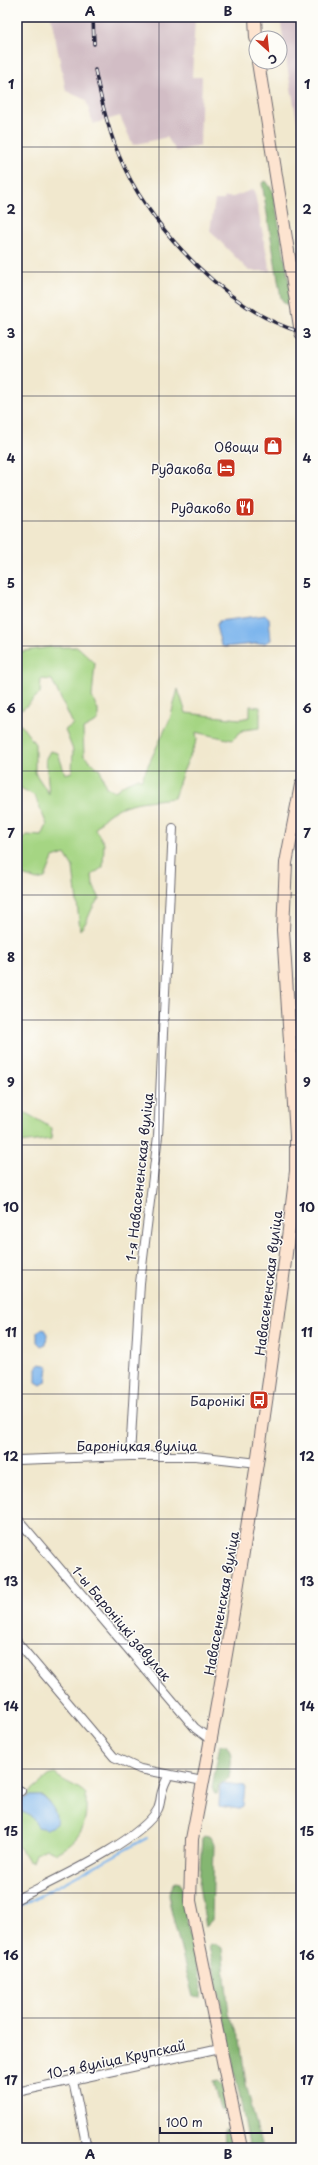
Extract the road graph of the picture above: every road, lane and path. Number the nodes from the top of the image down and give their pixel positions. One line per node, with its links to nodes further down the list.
1 (255, 17): 2 (main road)
2 (256, 30)
3 (259, 70): 4 (main road)
4 (301, 333)
5 (301, 784): 9 (main road, Навасененская вуліца)
6 (173, 828): 7 (street, 1-я Навасененская вуліца)
7 (130, 1456): 8 (street, Бароніцкая вуліца); 9 (street, Бароніцкая вуліца)
8 (17, 1460)
9 (258, 1463): 12 (main road, Навасененская вуліца)
10 (17, 1518): 12 (street, 1-ы Бароніцкі завулак)
11 (17, 1642): 13 (street)
12 (211, 1740): 14 (main road, Навасененская вуліца)
13 (169, 1775): 14 (street); 15 (street)
14 (203, 1781): 16 (main road, Навасененская вуліца)
15 (17, 1899)
16 (220, 2048): 17 (street, 10-я вуліца Крупскай); 20 (main road, Навасененская вуліца)
17 (73, 2080): 18 (street, 10-я вуліца Крупскай); 19 (street)
18 (17, 2092)
19 (87, 2148)
20 (240, 2148)

